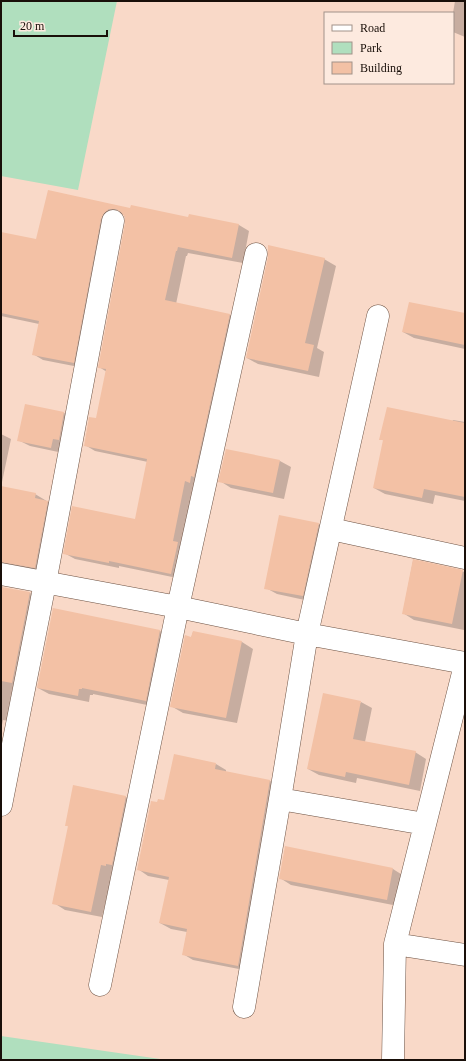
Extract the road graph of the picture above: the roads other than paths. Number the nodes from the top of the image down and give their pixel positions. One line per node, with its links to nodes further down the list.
1 (113, 221): 7 (street)
2 (256, 254): 8 (street)
3 (378, 316): 4 (street)
4 (331, 529): 5 (street); 9 (street)
5 (465, 558)
6 (1, 574): 7 (street)
7 (45, 583): 8 (street); 12 (street)
8 (178, 607): 9 (street); 16 (street)
9 (307, 634): 10 (street); 11 (street)
10 (465, 664): 13 (street)
11 (280, 799): 13 (street); 17 (street)
12 (1, 805)
13 (425, 824): 14 (street)
14 (395, 944): 15 (street); 18 (street)
15 (465, 955)
16 (100, 985)
17 (244, 1007)
18 (393, 1060)

